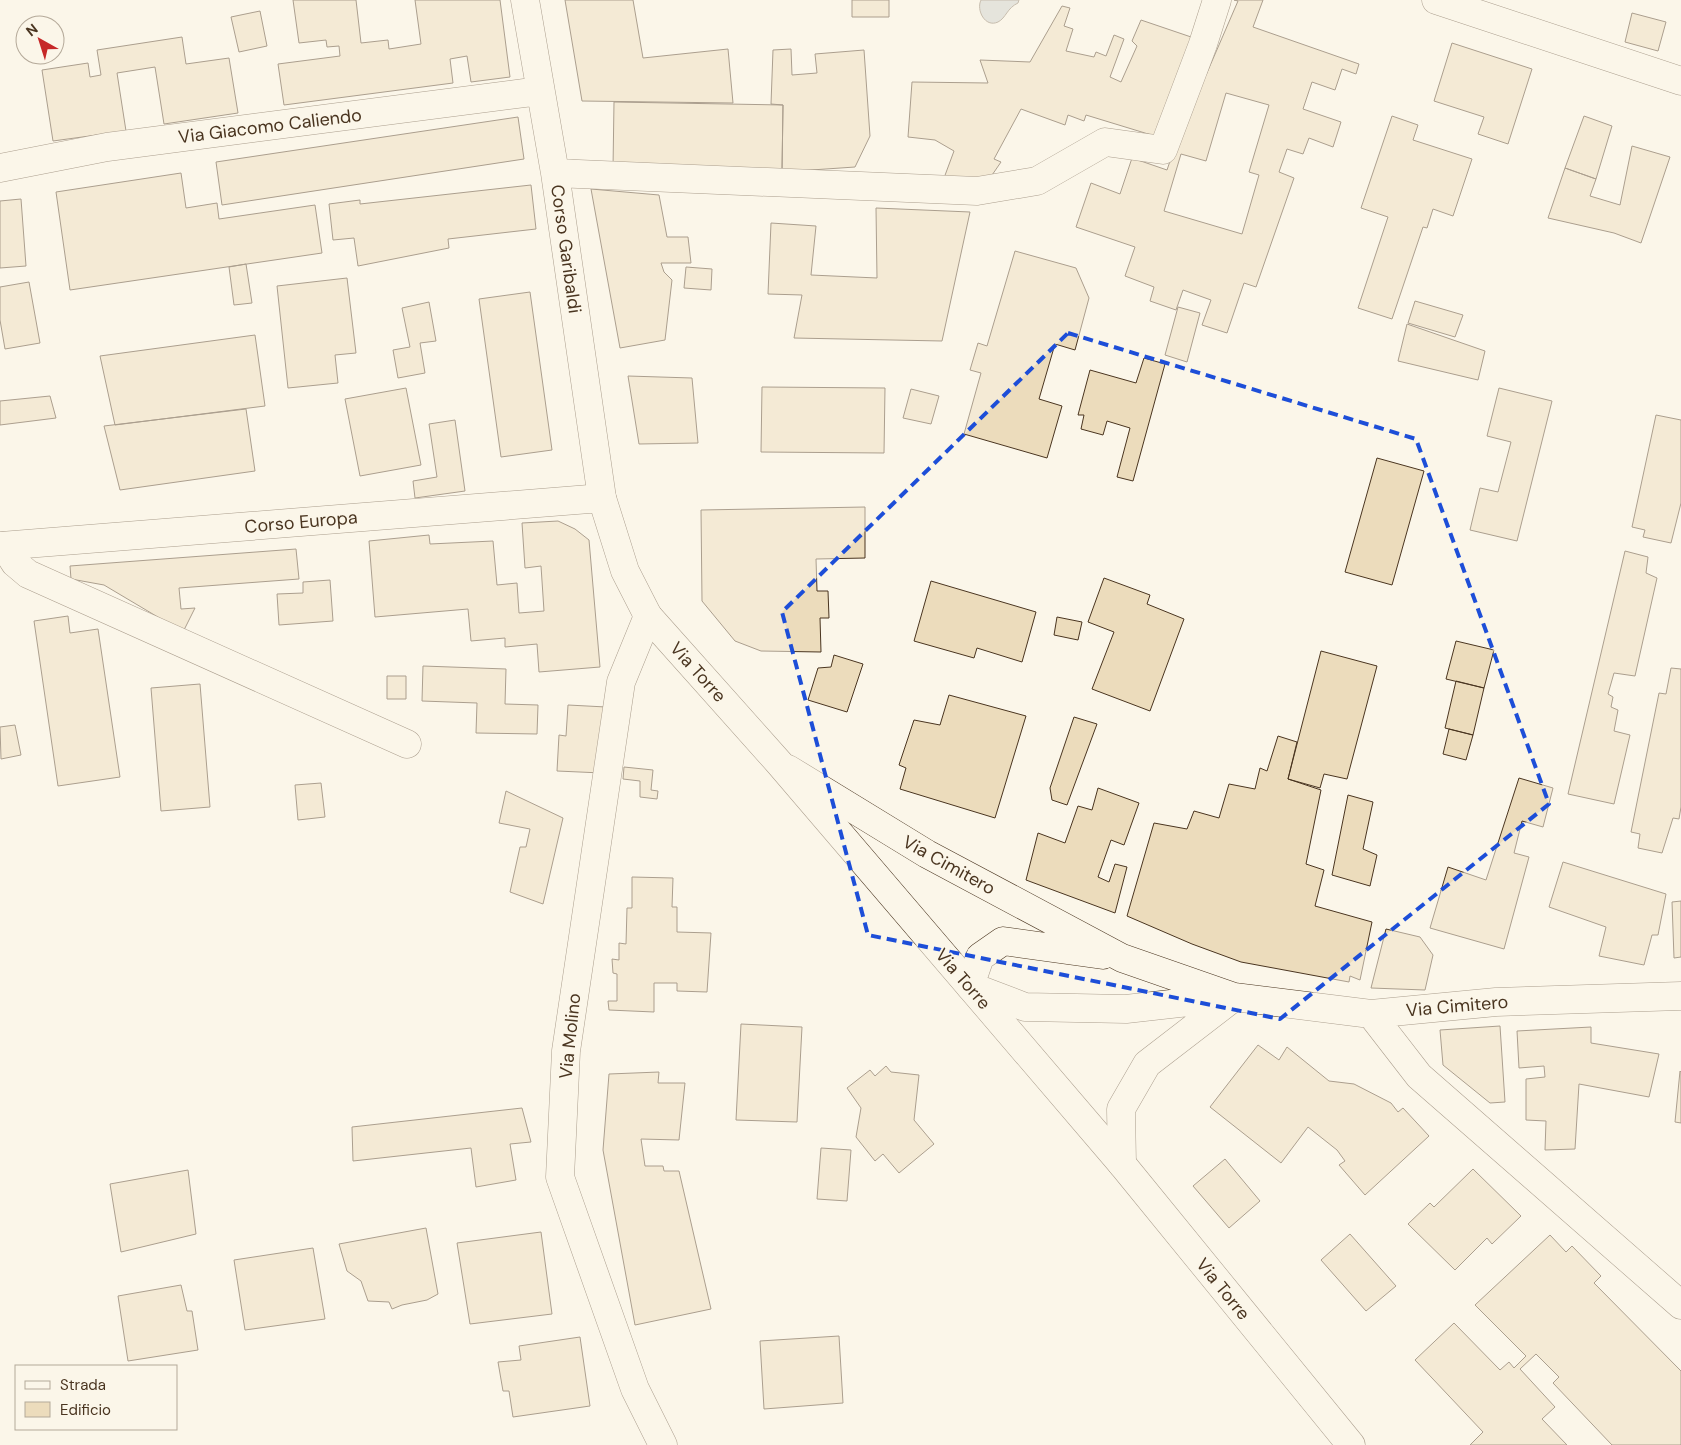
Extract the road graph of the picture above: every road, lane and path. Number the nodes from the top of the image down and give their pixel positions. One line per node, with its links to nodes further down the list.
1 (525, 0): 5 (street, Corso Garibaldi)
2 (1217, 0): 7 (street)
3 (1436, 0): 4 (street)
4 (1681, 82)
5 (540, 91): 6 (street, Via Giacomo Caliendo); 7 (street, Corso Garibaldi)
6 (0, 168)
7 (555, 173): 8 (street, Corso Garibaldi)
8 (602, 498): 9 (street, Corso Europa); 10 (street, Via Torre)
9 (2, 546): 11 (street)
10 (648, 616): 12 (street, Via Torre); 20 (street, Via Molino)
11 (407, 744)
12 (780, 764): 13 (street, Via Cimitero); 14 (street, Via Torre)
13 (1122, 958): 14 (street, Via Cimitero); 16 (street, Via Cimitero)
14 (970, 986): 16 (street, Via Cimitero); 18 (street, Via Torre)
15 (1681, 996): 17 (street, Via Cimitero)
16 (1234, 997): 17 (street, Via Cimitero); 18 (street)
17 (1371, 1014): 19 (street)
18 (1122, 1164): 21 (street, Via Torre)
19 (1681, 1305)
20 (663, 1445)
21 (1351, 1445)

